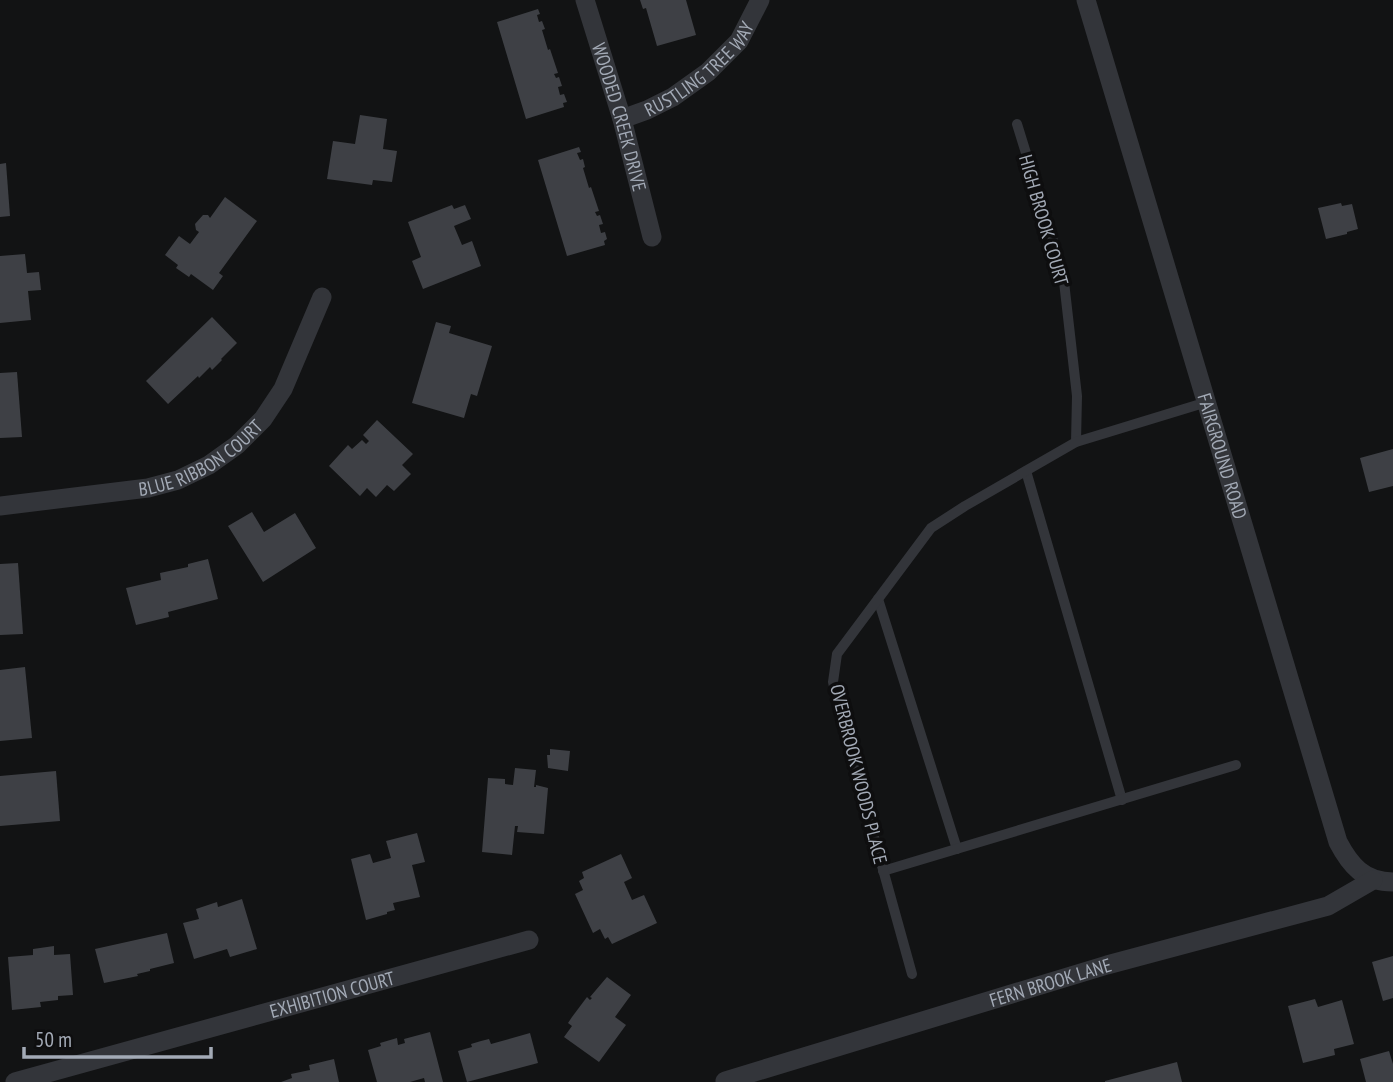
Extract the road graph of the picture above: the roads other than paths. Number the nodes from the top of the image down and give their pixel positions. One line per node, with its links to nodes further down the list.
1 (585, 0): 4 (street, WOODED CREEK DRIVE)
2 (760, 0): 4 (street, RUSTLING TREE WAY)
3 (1086, 0): 8 (street, FAIRGROUND ROAD)
4 (622, 119): 6 (street, WOODED CREEK DRIVE)
5 (1017, 124): 9 (lane, HIGH BROOK COURT)
6 (652, 237)
7 (322, 297): 11 (street, BLUE RIBBON COURT)
8 (1206, 402): 9 (lane, OVERBROOK WOODS PLACE); 17 (street, FAIRGROUND ROAD)
9 (1076, 442): 10 (lane, OVERBROOK WOODS PLACE)
10 (1026, 471): 12 (lane, OVERBROOK WOODS PLACE); 14 (lane)
11 (0, 506)
12 (878, 599): 15 (lane); 16 (lane, OVERBROOK WOODS PLACE)
13 (1236, 765): 14 (lane)
14 (1122, 800): 15 (lane)
15 (957, 849): 16 (lane)
16 (883, 871): 19 (lane, OVERBROOK WOODS PLACE)
17 (1383, 881): 20 (street, FERN BROOK LANE)
18 (529, 940): 21 (street, EXHIBITION COURT)
19 (912, 974)
20 (725, 1081)
21 (15, 1082)

